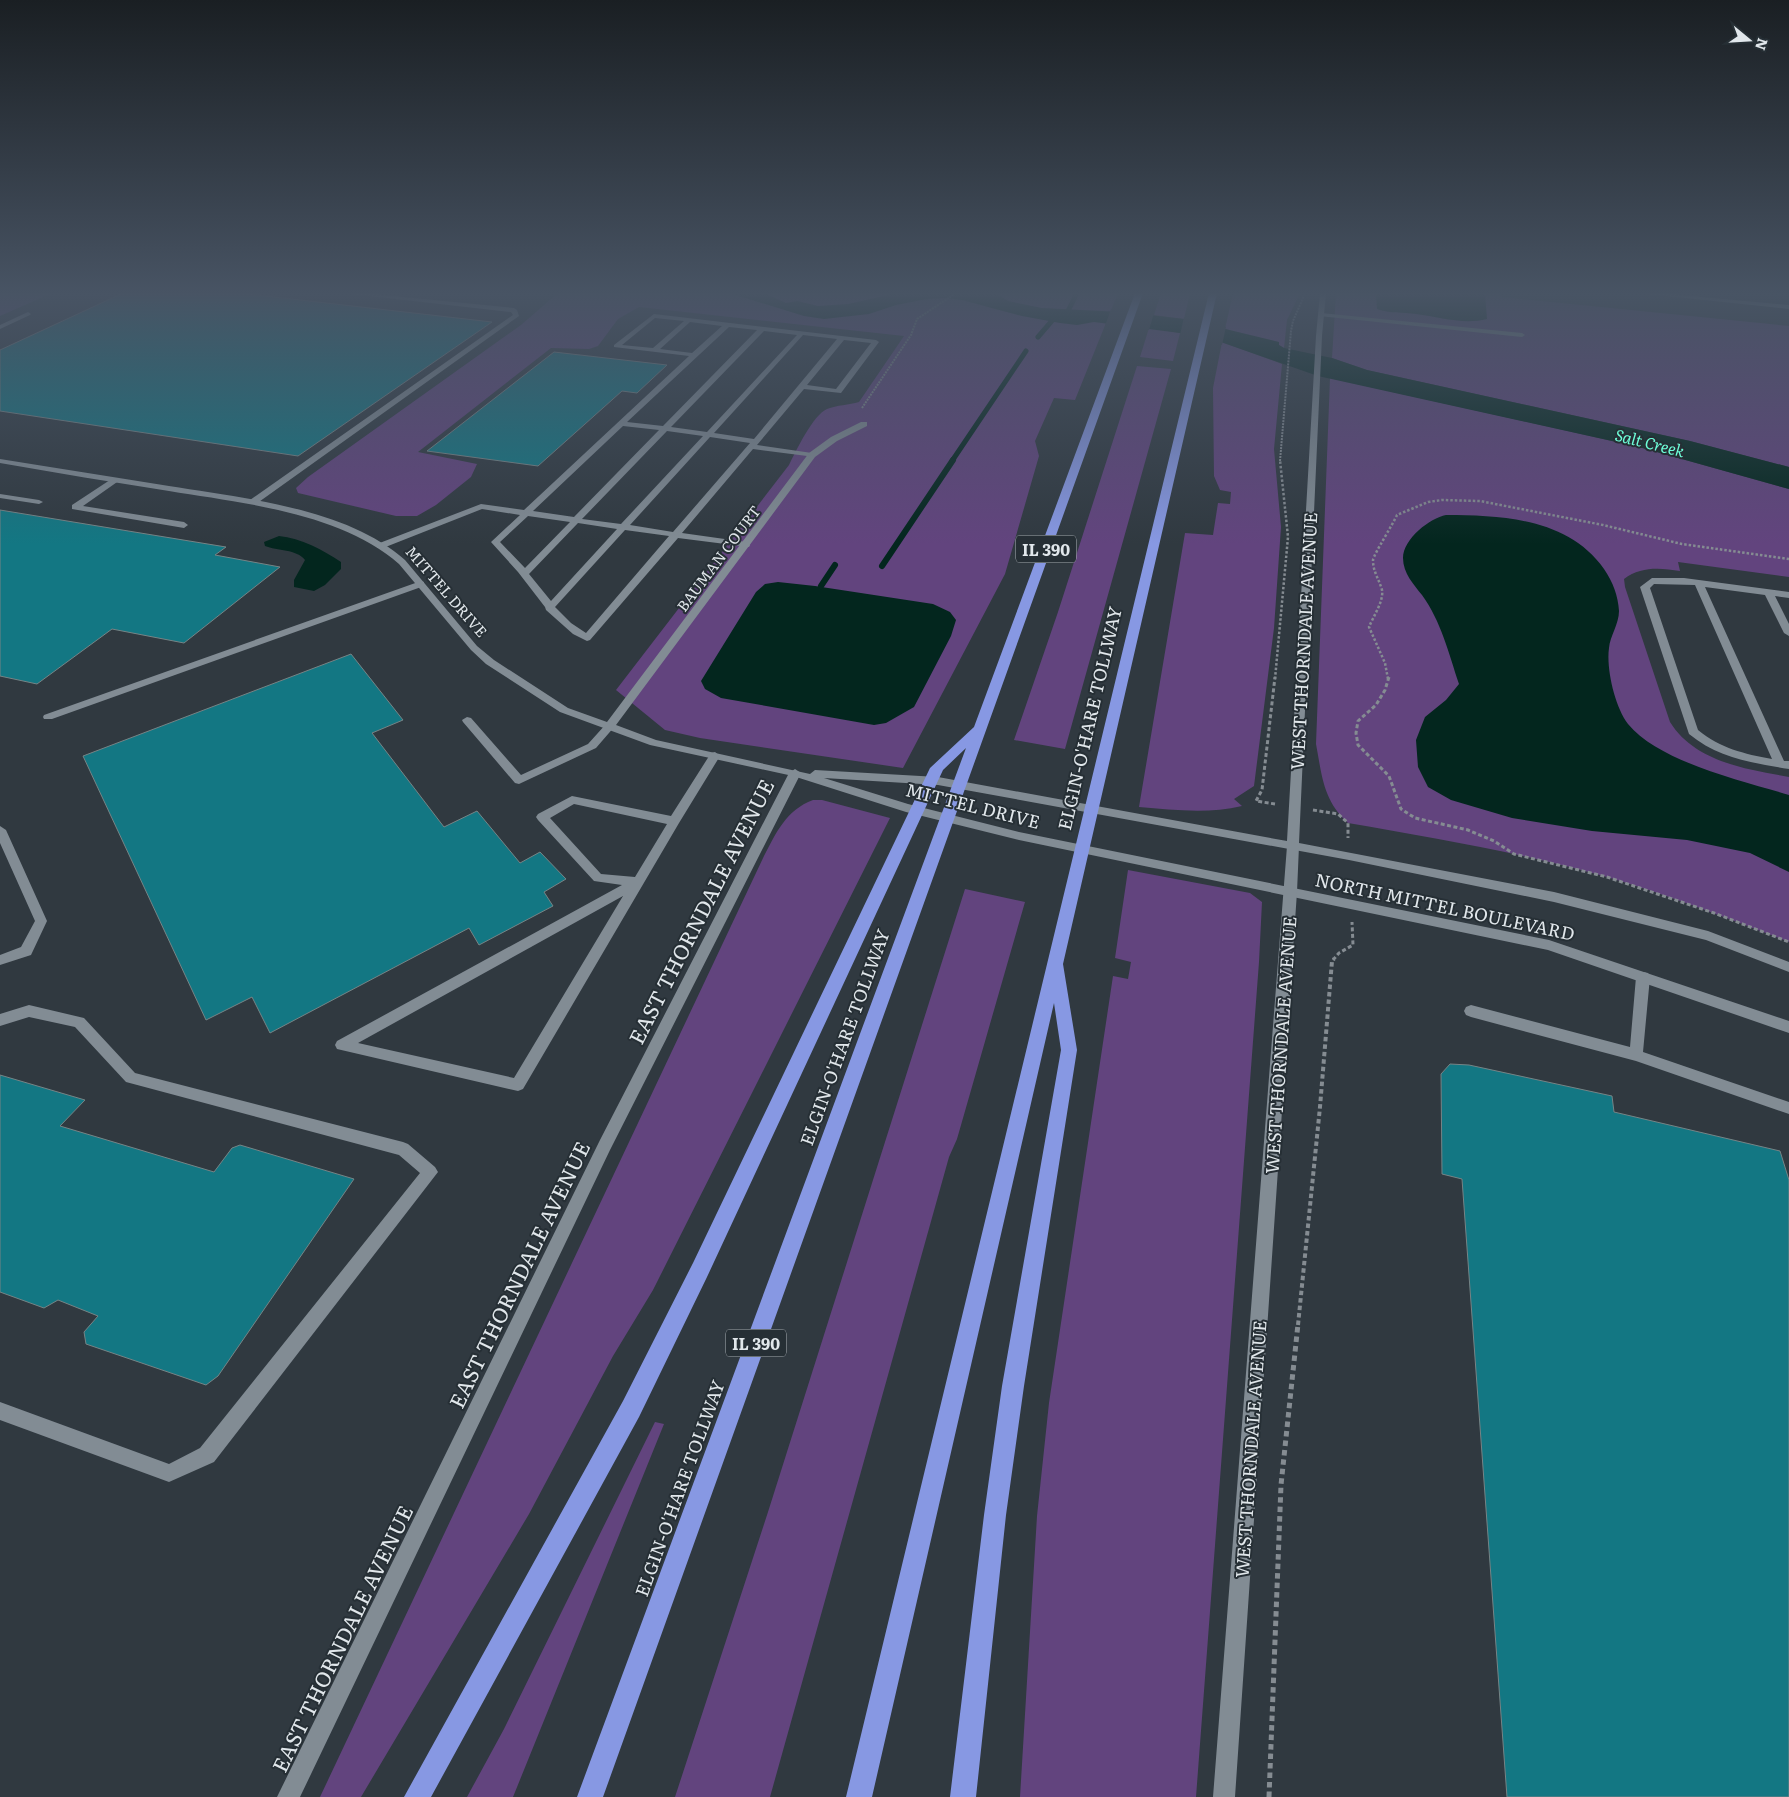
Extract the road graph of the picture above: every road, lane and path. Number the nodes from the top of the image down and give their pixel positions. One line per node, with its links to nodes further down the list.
1 (430, 377): 24 (street)
2 (671, 377): 14 (street)
3 (716, 377): 16 (street)
4 (762, 377): 17 (street)
5 (810, 377): 12 (street)
6 (849, 377): 12 (street)
7 (883, 377): 13 (path)
8 (1109, 377): 43 (highway, ELGIN-O'HARE TOLLWAY / IL 390)
9 (1192, 377): 57 (highway, ELGIN-O'HARE TOLLWAY)
10 (1287, 377): 47 (path)
11 (1317, 377): 52 (street, WEST THORNDALE AVENUE)
12 (802, 387): 18 (street)
13 (862, 408)
14 (621, 423): 16 (street); 25 (street)
15 (864, 424): 19 (street, BAUMAN COURT)
16 (666, 429): 17 (street); 26 (street)
17 (709, 434): 18 (street); 28 (street)
18 (753, 443): 19 (street); 29 (street)
19 (812, 455): 30 (street, BAUMAN COURT)
20 (0, 461): 21 (street, MITTEL DRIVE)
21 (116, 480): 24 (street, MITTEL DRIVE); 27 (street)
22 (0, 496): 23 (street)
23 (39, 502)
24 (253, 502): 31 (street, MITTEL DRIVE)
25 (526, 513): 26 (street); 31 (street); 33 (street)
26 (575, 520): 28 (street); 33 (street)
27 (184, 525)
28 (622, 528): 29 (street); 38 (street)
29 (673, 535): 30 (street); 38 (street)
30 (746, 545): 42 (street, BAUMAN COURT)
31 (380, 546): 35 (street, MITTEL DRIVE)
32 (1789, 559): 56 (path)
33 (525, 573): 38 (street)
34 (1699, 583): 36 (street); 45 (street); 45 (street)
35 (421, 584): 40 (street); 42 (street, MITTEL DRIVE)
36 (1768, 592): 37 (street); 39 (street)
37 (1789, 595)
38 (549, 608)
39 (1789, 633)
40 (48, 717)
41 (468, 720): 42 (street, BAUMAN COURT)
42 (610, 726): 44 (street, MITTEL DRIVE)
43 (981, 727): 68 (highway); 69 (highway, ELGIN-O'HARE TOLLWAY / IL 390)
44 (715, 756): 46 (street, MITTEL DRIVE); 49 (street)
45 (1784, 764)
46 (795, 773): 52 (street, MITTEL DRIVE); 54 (street, MITTEL DRIVE); 67 (street, EAST THORNDALE AVENUE)
47 (1256, 801)
48 (1338, 814): 50 (path)
49 (674, 822): 53 (street); 53 (street)
50 (1348, 823)
51 (0, 830): 58 (street)
52 (1293, 846): 54 (street, WEST THORNDALE AVENUE); 59 (street, NORTH MITTEL BOULEVARD)
53 (638, 882): 53 (street)
54 (1291, 892): 60 (street, NORTH MITTEL BOULEVARD); 72 (street, WEST THORNDALE AVENUE)
55 (1352, 933): 73 (path)
56 (1789, 942)
57 (1056, 958): 70 (highway, ELGIN-O'HARE TOLLWAY); 71 (highway)
58 (0, 960)
59 (1789, 967)
60 (1643, 977): 63 (street, NORTH MITTEL BOULEVARD); 64 (street)
61 (1471, 1011): 64 (street)
62 (0, 1020): 66 (street)
63 (1789, 1027)
64 (1636, 1055): 65 (street)
65 (1789, 1108)
66 (0, 1411)
67 (288, 1797)
68 (417, 1797)
69 (590, 1797)
70 (859, 1797)
71 (963, 1797)
72 (1224, 1797)
73 (1269, 1797)

